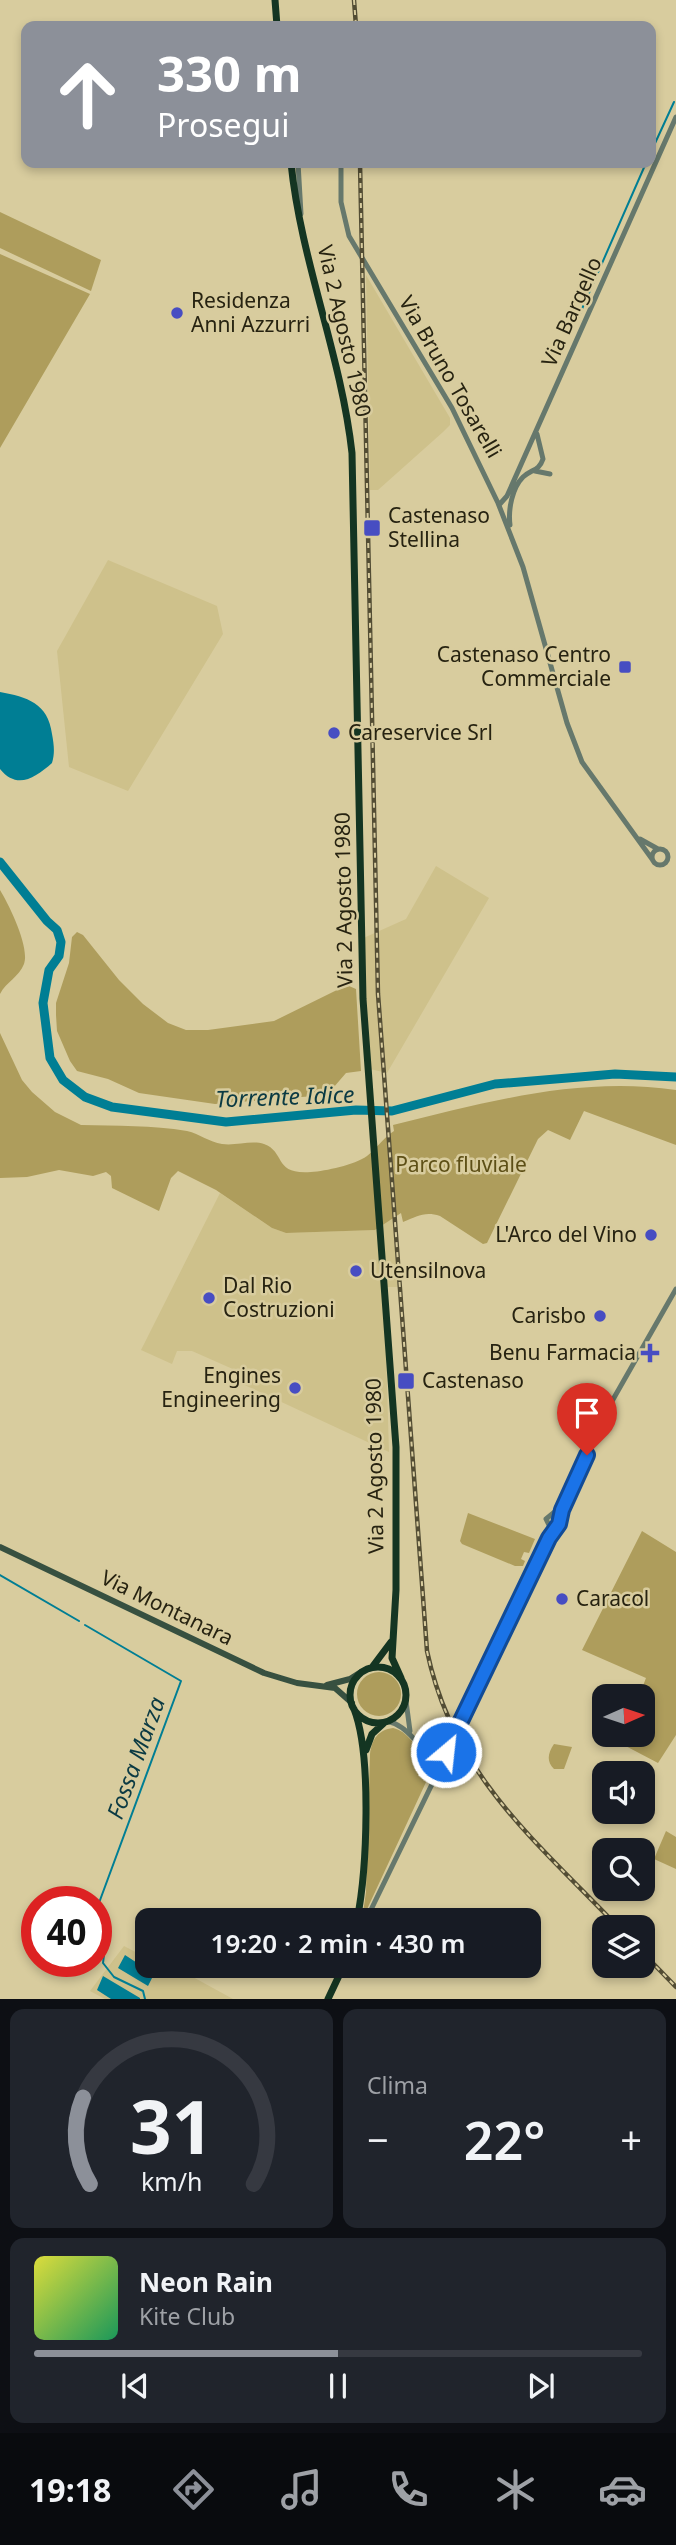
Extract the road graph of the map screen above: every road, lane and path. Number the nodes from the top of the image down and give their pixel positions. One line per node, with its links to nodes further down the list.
1 (275, 0): 2 (main road)
2 (277, 21)
3 (676, 117): 4 (street, Via Bargello)
4 (656, 162)
5 (292, 168): 9 (main road, Via 2 Agosto 1980)
6 (298, 168): 9 (street)
7 (341, 168): 14 (street, Via Bruno Tosarelli)
8 (653, 168): 10 (street, Via Bargello)
9 (302, 228): 30 (main road, Via 2 Agosto 1980)
10 (537, 430): 11 (street); 14 (street, Via Bargello)
11 (535, 471): 12 (street); 13 (street)
12 (550, 474)
13 (511, 502): 14 (street); 15 (street)
14 (499, 505): 15 (street, Via Bruno Tosarelli)
15 (510, 531): 16 (street, Via Bruno Tosarelli)
16 (637, 836): 17 (street, Via Bruno Tosarelli); 20 (street, Via Bruno Tosarelli)
17 (658, 849): 18 (street); 20 (street)
18 (666, 852): 19 (street); 21 (street)
19 (676, 856): 21 (street)
20 (652, 859): 21 (street)
21 (667, 862)
22 (676, 1289): 23 (street)
23 (565, 1502): 24 (street); 25 (street)
24 (554, 1514): 25 (street); 26 (street)
25 (560, 1520): 27 (street)
26 (547, 1523): 27 (street); 29 (street)
27 (557, 1527): 29 (street)
28 (0, 1547): 34 (main road, Via Montanara)
29 (545, 1547): 39 (street)
30 (391, 1641): 31 (main road); 33 (main road, Via 2 Agosto 1980)
31 (372, 1667): 32 (main road); 33 (main road)
32 (361, 1672): 34 (main road, Via Montanara); 36 (main road)
33 (401, 1678): 35 (main road)
34 (324, 1685): 36 (main road, Via Montanara)
35 (406, 1701): 37 (main road); 38 (street)
36 (353, 1706): 37 (main road); 40 (main road)
37 (386, 1722): 38 (street); 40 (main road)
38 (411, 1734): 39 (street)
39 (449, 1749): 42 (street)
40 (365, 1754): 41 (main road)
41 (358, 1908)
42 (372, 1908)
43 (338, 1978): 44 (main road)
44 (328, 1999)

